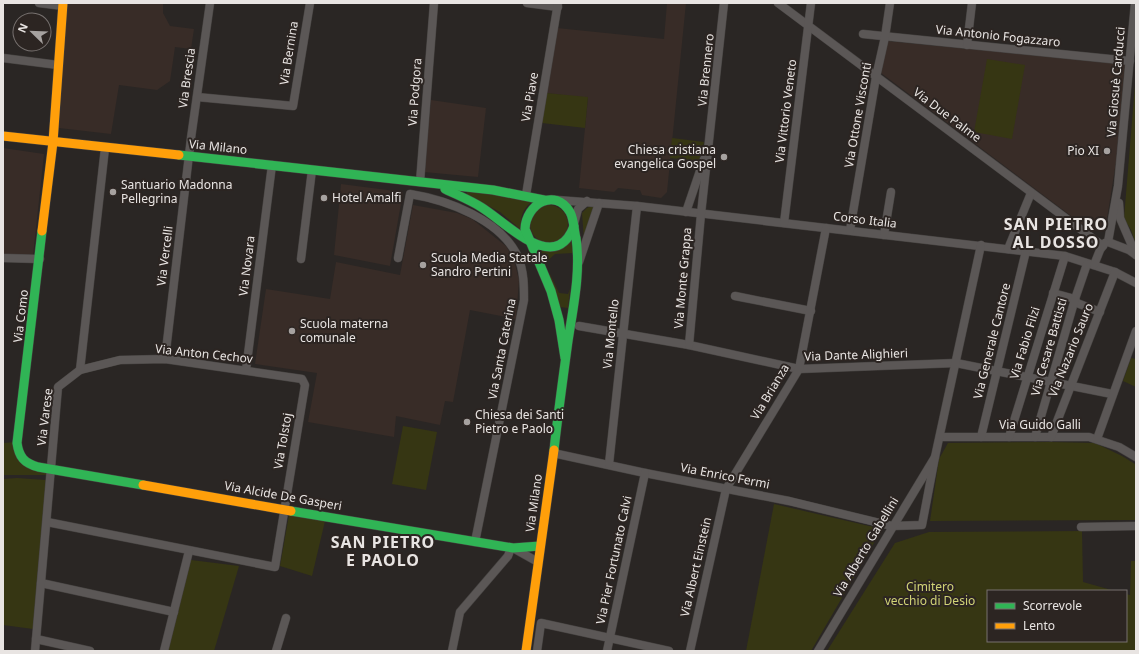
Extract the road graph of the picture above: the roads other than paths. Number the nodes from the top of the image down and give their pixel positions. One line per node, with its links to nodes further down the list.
1 (39, 3): 12 (street)
2 (210, 3): 22 (street, Via Brescia)
3 (310, 3): 22 (street, Via Bernina)
4 (434, 3): 30 (street, Via Podgora)
5 (527, 3): 13 (street)
6 (724, 3): 24 (street, Via Brennero)
7 (778, 3): 14 (street, Via Due Palme)
8 (811, 3): 14 (street, Via Vittorio Veneto)
9 (890, 3): 16 (street, Via Ottone Visconti)
10 (972, 3): 17 (street)
11 (1135, 3): 19 (street, Via Giosuè Carducci)
12 (63, 4): 20 (main road, Via Como)
13 (558, 5): 35 (street, Via Piave)
14 (809, 26): 21 (street, Via Due Palme); 43 (street, Via Vittorio Veneto)
15 (863, 34): 16 (street, Via Antonio Fogazzaro)
16 (885, 37): 17 (street, Via Antonio Fogazzaro); 21 (street, Via Ottone Visconti)
17 (967, 45): 19 (street, Via Antonio Fogazzaro)
18 (3, 58): 20 (street)
19 (1130, 61): 32 (street, Via Giosuè Carducci)
20 (58, 65): 25 (main road, Via Como)
21 (876, 76): 34 (street, Via Due Palme); 46 (street, Via Ottone Visconti)
22 (197, 97): 27 (street, Via Brescia)
23 (3, 136): 25 (main road, Via Milano)
24 (711, 140): 41 (street, Via Brennero); 42 (street, Via Brennero)
25 (52, 142): 26 (main road, Via Milano); 57 (main road, Via Como)
26 (105, 148): 27 (main road, Via Milano); 76 (street)
27 (189, 156): 28 (main road, Via Milano); 73 (street, Via Vercelli)
28 (272, 165): 29 (main road, Via Milano); 77 (street, Via Novara)
29 (312, 170): 30 (main road, Via Milano); 58 (street)
30 (420, 182): 31 (main road, Via Milano)
31 (431, 185): 35 (main road, Via Milano); 48 (main road, Via Milano)
32 (1118, 186): 49 (street, Via Giosuè Carducci); 53 (street, Via Giosuè Carducci)
33 (891, 192): 47 (street)
34 (1031, 193): 49 (street, Via Due Palme); 51 (street)
35 (526, 195): 36 (main road, Via Milano)
36 (544, 200): 37 (main road); 48 (main road)
37 (554, 200): 38 (street, Corso Italia); 44 (main road)
38 (587, 201): 39 (street, Corso Italia); 44 (street)
39 (600, 203): 40 (street, Corso Italia); 60 (street)
40 (637, 206): 41 (street, Corso Italia); 70 (street, Via Montello)
41 (686, 212): 42 (street, Corso Italia)
42 (701, 214): 43 (street, Corso Italia); 71 (street, Via Monte Grappa)
43 (784, 223): 45 (street, Corso Italia)
44 (574, 226): 48 (main road); 60 (main road, Via Milano)
45 (826, 228): 46 (street, Corso Italia); 66 (street, Via Brianza)
46 (850, 230): 47 (street, Corso Italia)
47 (884, 235): 50 (street, Corso Italia)
48 (529, 240): 72 (main road, Via Milano)
49 (1106, 244): 53 (street, Via Giosuè Carducci); 59 (street, Via Cesare Battisti)
50 (981, 245): 51 (street, Corso Italia); 74 (street, Via Alberto Gabellini)
51 (1008, 249): 52 (street, Corso Italia)
52 (1026, 251): 54 (street, Corso Italia); 78 (street, Via Generale Cantore)
53 (1136, 255)
54 (1065, 256): 59 (street, Corso Italia); 63 (street, Via Fabio Filzi)
55 (3, 258): 57 (street)
56 (398, 258): 103 (street, Via Santa Caterina)
57 (40, 259): 94 (main road, Via Como)
58 (301, 259)
59 (1091, 264): 61 (street, Corso Italia); 65 (street, Via Cesare Battisti)
60 (576, 268): 72 (main road, Via Milano)
61 (1115, 272): 62 (street, Corso Italia); 67 (street, Via Nazario Sauro)
62 (1135, 280)
63 (1053, 293): 65 (street); 79 (street, Via Fabio Filzi)
64 (735, 296): 66 (street)
65 (1075, 299): 67 (street); 81 (street, Via Cesare Battisti)
66 (810, 311): 75 (street, Via Brianza)
67 (1100, 312): 82 (street, Via Nazario Sauro)
68 (579, 326): 70 (street, Via Dante Alighieri)
69 (1136, 331): 83 (street)
70 (623, 332): 71 (street, Via Dante Alighieri); 93 (street, Via Montello)
71 (689, 345): 75 (street, Via Dante Alighieri)
72 (566, 358): 90 (main road, Via Milano)
73 (165, 359): 76 (street, Via Anton Cechov); 77 (street, Via Anton Cechov)
74 (956, 363): 75 (street, Via Dante Alighieri); 78 (street, Via Dante Alighieri); 84 (street, Via Alberto Gabellini)
75 (799, 368): 96 (street, Via Brianza)
76 (80, 370): 94 (street, Via Varese)
77 (246, 370): 80 (street, Via Anton Cechov)
78 (997, 372): 79 (street, Via Dante Alighieri); 88 (street, Via Generale Cantore)
79 (1027, 378): 81 (street, Via Dante Alighieri); 85 (street, Via Fabio Filzi)
80 (302, 379): 97 (street, Via Tolstoj)
81 (1050, 383): 82 (street, Via Dante Alighieri); 86 (street, Via Cesare Battisti)
82 (1069, 386): 83 (street, Via Dante Alighieri); 87 (street, Via Nazario Sauro)
83 (1114, 390): 89 (street)
84 (940, 437): 88 (street, Via Guido Galli); 91 (street, Via Alberto Gabellini)
85 (1009, 437): 86 (street, Via Guido Galli); 88 (street, Via Guido Galli)
86 (1035, 437): 87 (street, Via Guido Galli)
87 (1051, 437): 89 (street, Via Guido Galli)
88 (981, 438)
89 (1097, 438): 92 (street, Via Guido Galli)
90 (553, 453): 93 (street, Via Enrico Fermi); 104 (main road, Via Milano)
91 (935, 457): 99 (street, Via Alberto Gabellini); 100 (street, Via Alberto Gabellini)
92 (1136, 457)
93 (608, 464): 95 (street, Via Enrico Fermi)
94 (51, 470): 97 (main road, Via Alcide De Gasperi); 98 (street, Via Varese)
95 (645, 473): 96 (street, Via Enrico Fermi); 111 (street, Via Pier Fortunato Calvi)
96 (726, 489): 100 (street, Via Enrico Fermi); 122 (street, Via Albert Einstein)
97 (283, 508): 103 (main road, Via Alcide De Gasperi); 106 (street, Via Tolstoj)
98 (46, 522): 106 (street); 108 (street, Via Varese)
99 (922, 524): 100 (street, Via Enrico Fermi)
100 (892, 526): 123 (street, Via Alberto Gabellini)
101 (1136, 526): 102 (street)
102 (1081, 527)
103 (475, 542): 105 (main road, Via Alcide De Gasperi)
104 (540, 546): 105 (main road); 107 (main road, Via Milano)
105 (512, 548): 107 (street); 117 (street)
106 (189, 551): 109 (street)
107 (538, 562): 118 (main road, Via Milano)
108 (41, 583): 109 (street); 112 (street, Via Varese)
109 (174, 612): 115 (street)
110 (286, 618): 116 (street)
111 (610, 638): 119 (street); 120 (street, Via Pier Fortunato Calvi); 121 (street)
112 (36, 639): 113 (street, Via Varese); 114 (street)
113 (35, 651)
114 (90, 651)
115 (164, 651)
116 (276, 651)
117 (452, 651)
118 (526, 651)
119 (537, 651)
120 (607, 651)
121 (669, 651)
122 (690, 651)
123 (818, 651)

